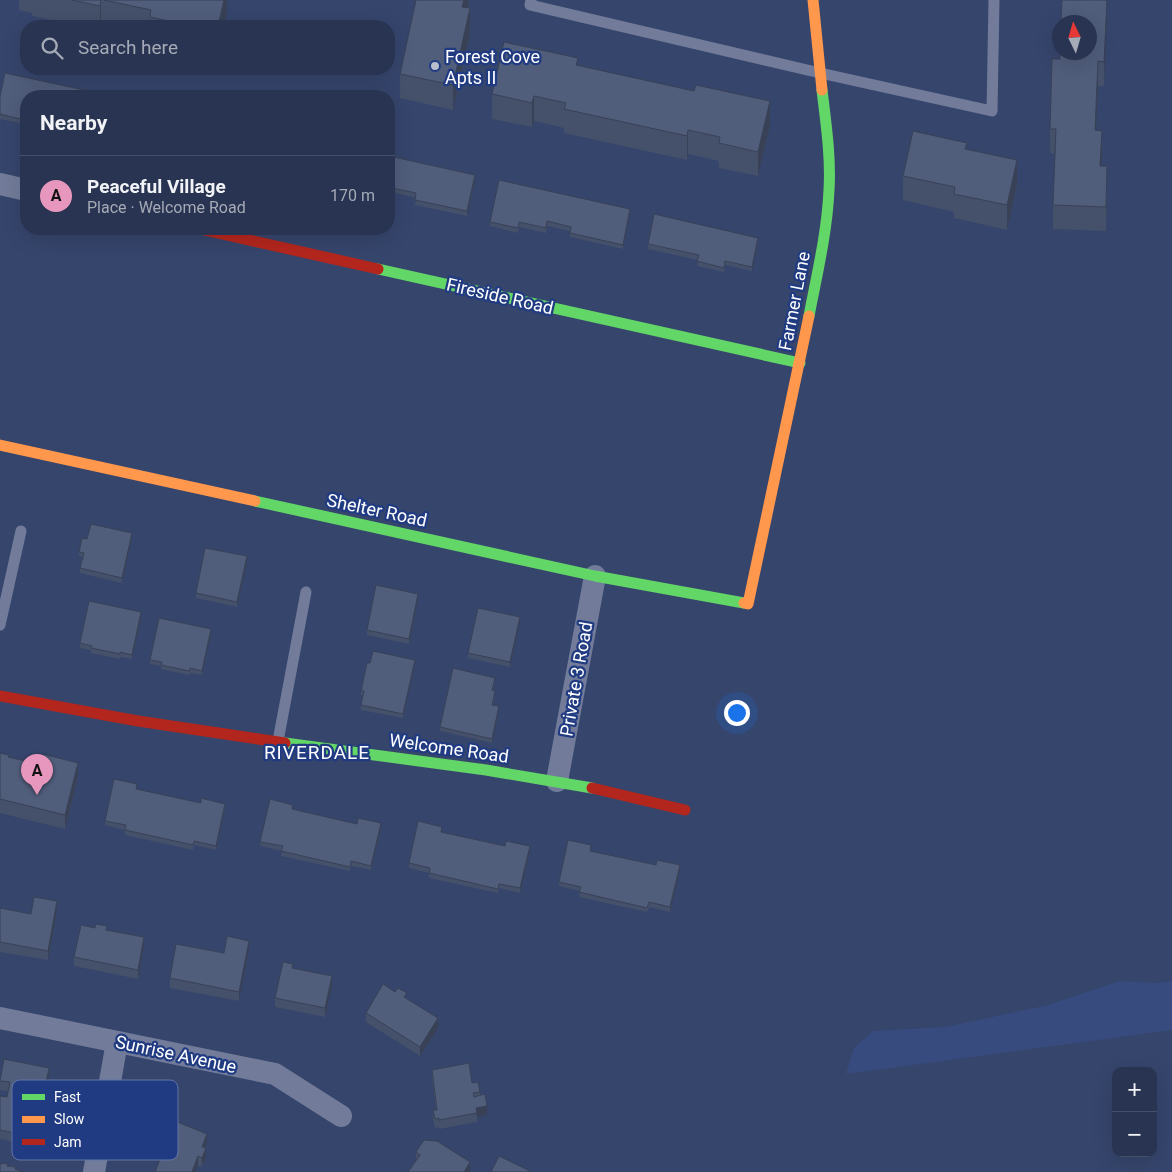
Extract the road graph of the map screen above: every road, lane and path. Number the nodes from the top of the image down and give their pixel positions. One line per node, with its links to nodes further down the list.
1 (531, 0): 4 (lane)
2 (813, 0): 4 (street, Farmer Lane)
3 (994, 0): 4 (lane)
4 (820, 73): 8 (street, Farmer Lane)
5 (0, 184): 6 (street)
6 (20, 189)
7 (227, 235): 8 (street, Fireside Road)
8 (800, 363): 13 (street, Farmer Lane)
9 (0, 445): 11 (street, Shelter Road)
10 (21, 531): 14 (lane)
11 (595, 576): 13 (street, Shelter Road); 17 (street, Private 3 Road)
12 (306, 592): 16 (lane)
13 (748, 604)
14 (0, 625)
15 (0, 696): 16 (street, Welcome Road)
16 (278, 741): 17 (street, Welcome Road)
17 (557, 781): 18 (street, Welcome Road)
18 (685, 810)
19 (0, 1018): 20 (street, Sunrise Avenue)
20 (117, 1042): 21 (street); 22 (street, Sunrise Avenue)
21 (110, 1080)
22 (341, 1116)

